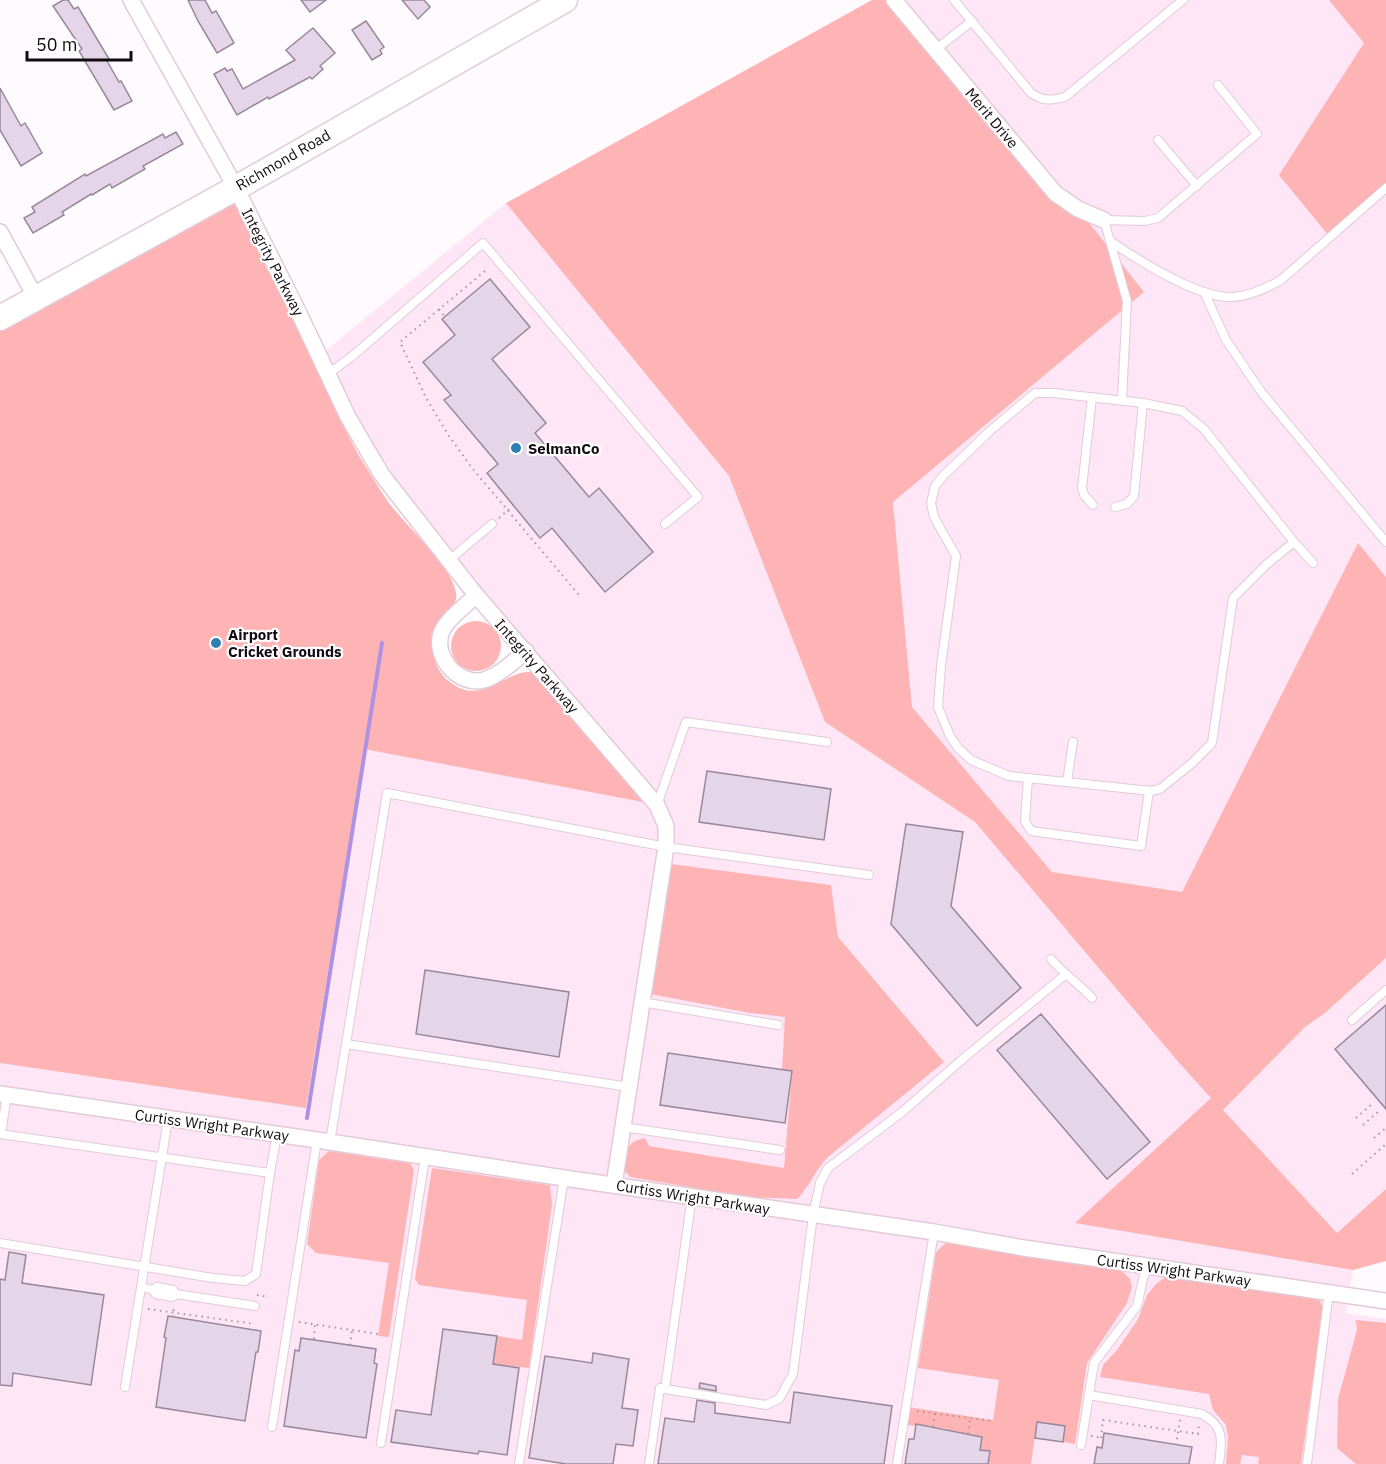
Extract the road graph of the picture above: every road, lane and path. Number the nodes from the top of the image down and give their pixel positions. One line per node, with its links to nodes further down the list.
1 (131, 0): 11 (street, Integrity Parkway)
2 (564, 0): 11 (main road, Richmond Road)
3 (894, 0): 7 (street, Merit Drive)
4 (954, 0): 6 (lane)
5 (1183, 0): 6 (lane)
6 (972, 21): 7 (lane)
7 (935, 50): 13 (street, Merit Drive)
8 (1218, 85): 10 (lane)
9 (1158, 140): 10 (lane)
10 (1197, 186): 13 (lane)
11 (236, 188): 18 (main road, Richmond Road); 22 (street, Integrity Parkway)
12 (1386, 188): 17 (lane)
13 (1104, 220): 15 (lane)
14 (0, 232): 18 (street)
15 (1110, 241): 17 (lane); 24 (lane)
16 (485, 271): 19 (path)
17 (1204, 294): 33 (lane)
18 (36, 297): 21 (main road, Richmond Road)
19 (439, 309): 20 (path); 29 (path)
20 (445, 316)
21 (0, 318)
22 (328, 374): 31 (lane); 34 (street, Integrity Parkway)
23 (1092, 397): 24 (lane); 26 (lane); 41 (lane)
24 (1122, 399): 25 (lane)
25 (1143, 403): 28 (lane); 32 (lane)
26 (1094, 505)
27 (514, 506): 29 (path)
28 (1115, 507)
29 (508, 510): 30 (path); 37 (path)
30 (492, 524): 34 (lane)
31 (665, 524)
32 (1294, 542): 35 (lane); 43 (lane)
33 (1386, 542)
34 (448, 561): 36 (street, Integrity Parkway)
35 (1313, 563)
36 (476, 595): 38 (street, Integrity Parkway); 38 (street)
37 (579, 595)
38 (526, 651): 44 (street, Integrity Parkway)
39 (827, 742): 44 (lane)
40 (1073, 742): 42 (lane)
41 (1028, 778): 42 (lane); 43 (lane)
42 (1067, 782): 43 (lane)
43 (1149, 791)
44 (657, 804): 45 (street, Integrity Parkway)
45 (666, 847): 46 (lane); 51 (street, Integrity Parkway); 54 (lane)
46 (869, 875)
47 (1051, 959): 48 (lane)
48 (1065, 975): 50 (lane); 77 (lane)
49 (1386, 990): 52 (lane)
50 (1092, 998)
51 (642, 1002): 53 (lane); 55 (street, Integrity Parkway)
52 (1352, 1020)
53 (778, 1025)
54 (346, 1044): 55 (lane); 67 (lane)
55 (629, 1087): 62 (street, Integrity Parkway)
56 (3, 1095): 60 (street, Curtiss Wright Parkway); 64 (lane)
57 (1372, 1104): 59 (path)
58 (1379, 1111): 61 (path)
59 (1356, 1118)
60 (168, 1119): 65 (street, Curtiss Wright Parkway); 71 (lane)
61 (1363, 1125)
62 (623, 1127): 69 (lane); 75 (street, Integrity Parkway)
63 (1386, 1128): 66 (path)
64 (0, 1134): 71 (lane)
65 (277, 1134): 67 (street, Curtiss Wright Parkway); 72 (lane)
66 (1374, 1138)
67 (323, 1141): 70 (street, Curtiss Wright Parkway); 87 (lane)
68 (1386, 1144): 73 (path)
69 (780, 1150)
70 (425, 1157): 74 (street, Curtiss Wright Parkway); 108 (lane)
71 (161, 1158): 72 (lane); 81 (lane)
72 (270, 1173): 81 (lane)
73 (1352, 1174)
74 (564, 1178): 75 (street, Curtiss Wright Parkway); 111 (lane)
75 (614, 1185): 76 (street, Curtiss Wright Parkway)
76 (692, 1196): 77 (street, Curtiss Wright Parkway); 95 (lane)
77 (813, 1215): 78 (street, Curtiss Wright Parkway); 95 (lane)
78 (934, 1232): 80 (street, Curtiss Wright Parkway); 113 (lane)
79 (0, 1243): 81 (lane)
80 (1146, 1266): 83 (street, Curtiss Wright Parkway); 96 (lane)
81 (146, 1267): 82 (lane)
82 (142, 1287): 85 (lane); 86 (lane)
83 (1329, 1292): 84 (street, Curtiss Wright Parkway); 115 (lane)
84 (1386, 1301)
85 (255, 1306)
86 (139, 1307): 88 (path); 94 (lane)
87 (287, 1320): 89 (path); 103 (lane)
88 (255, 1324)
89 (315, 1324): 90 (path); 92 (path)
90 (352, 1330): 91 (path); 93 (path)
91 (378, 1334)
92 (314, 1339)
93 (350, 1345)
94 (125, 1388)
95 (664, 1389): 112 (lane)
96 (1089, 1395): 98 (lane); 110 (lane)
97 (912, 1410): 99 (path)
98 (1181, 1411): 105 (path); 114 (lane)
99 (935, 1413): 100 (path); 104 (path)
100 (970, 1418): 101 (path); 106 (path)
101 (991, 1421)
102 (1199, 1421): 105 (path)
103 (272, 1427)
104 (933, 1427)
105 (1178, 1431): 107 (path); 109 (path)
106 (968, 1434)
107 (1101, 1438)
108 (381, 1443)
109 (1176, 1444)
110 (1081, 1445)
111 (519, 1464)
112 (649, 1464)
113 (897, 1464)
114 (1219, 1464)
115 (1307, 1464)

